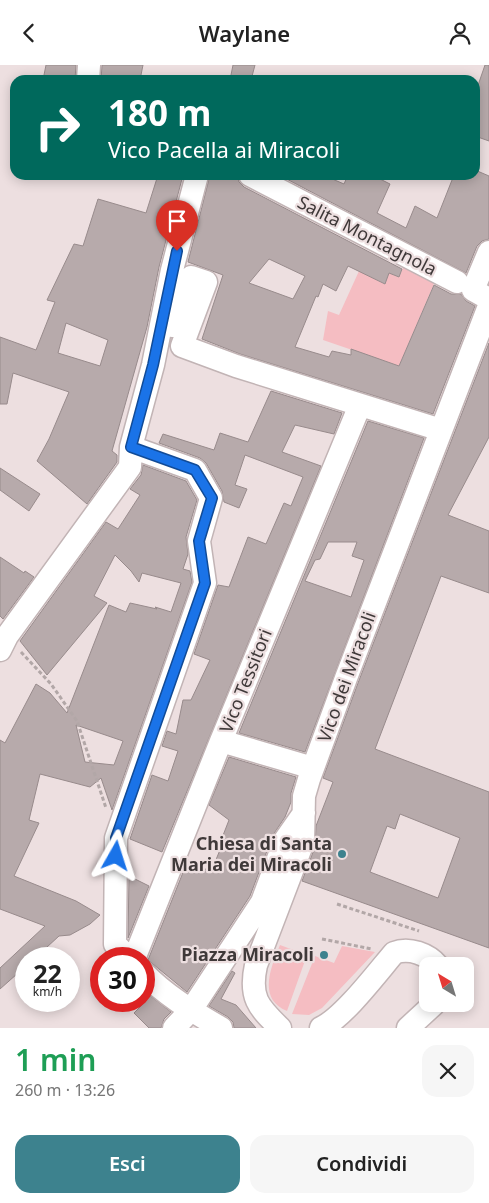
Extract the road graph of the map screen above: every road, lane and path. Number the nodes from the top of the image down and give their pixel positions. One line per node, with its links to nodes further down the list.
1 (197, 180): 6 (street)
2 (260, 180): 4 (street, Salita Montagnola)
3 (489, 252): 4 (street)
4 (473, 290)
5 (489, 306): 8 (street, Vico dei Miracoli)
6 (153, 365): 7 (street); 9 (street)
7 (360, 405): 8 (street); 11 (street, Vico Tessitori)
8 (441, 430): 12 (street, Vico dei Miracoli)
9 (131, 447): 10 (street); 14 (street)
10 (2, 638): 14 (path)
11 (221, 741): 12 (street); 19 (street, Vico Tessitori)
12 (313, 768): 13 (street, Vico dei Miracoli)
13 (304, 813): 23 (street, Vico dei Miracoli); 27 (street)
14 (116, 838): 18 (street)
15 (337, 904): 16 (path)
16 (422, 932)
17 (322, 939): 20 (path)
18 (118, 947)
19 (139, 947)
20 (394, 953): 21 (street); 28 (street)
21 (426, 957)
22 (155, 984): 23 (street)
23 (191, 1010): 25 (street, Vico dei Miracoli); 26 (street)
24 (424, 1013): 29 (street)
25 (174, 1028)
26 (221, 1028)
27 (280, 1028)
28 (320, 1028)
29 (408, 1028)

